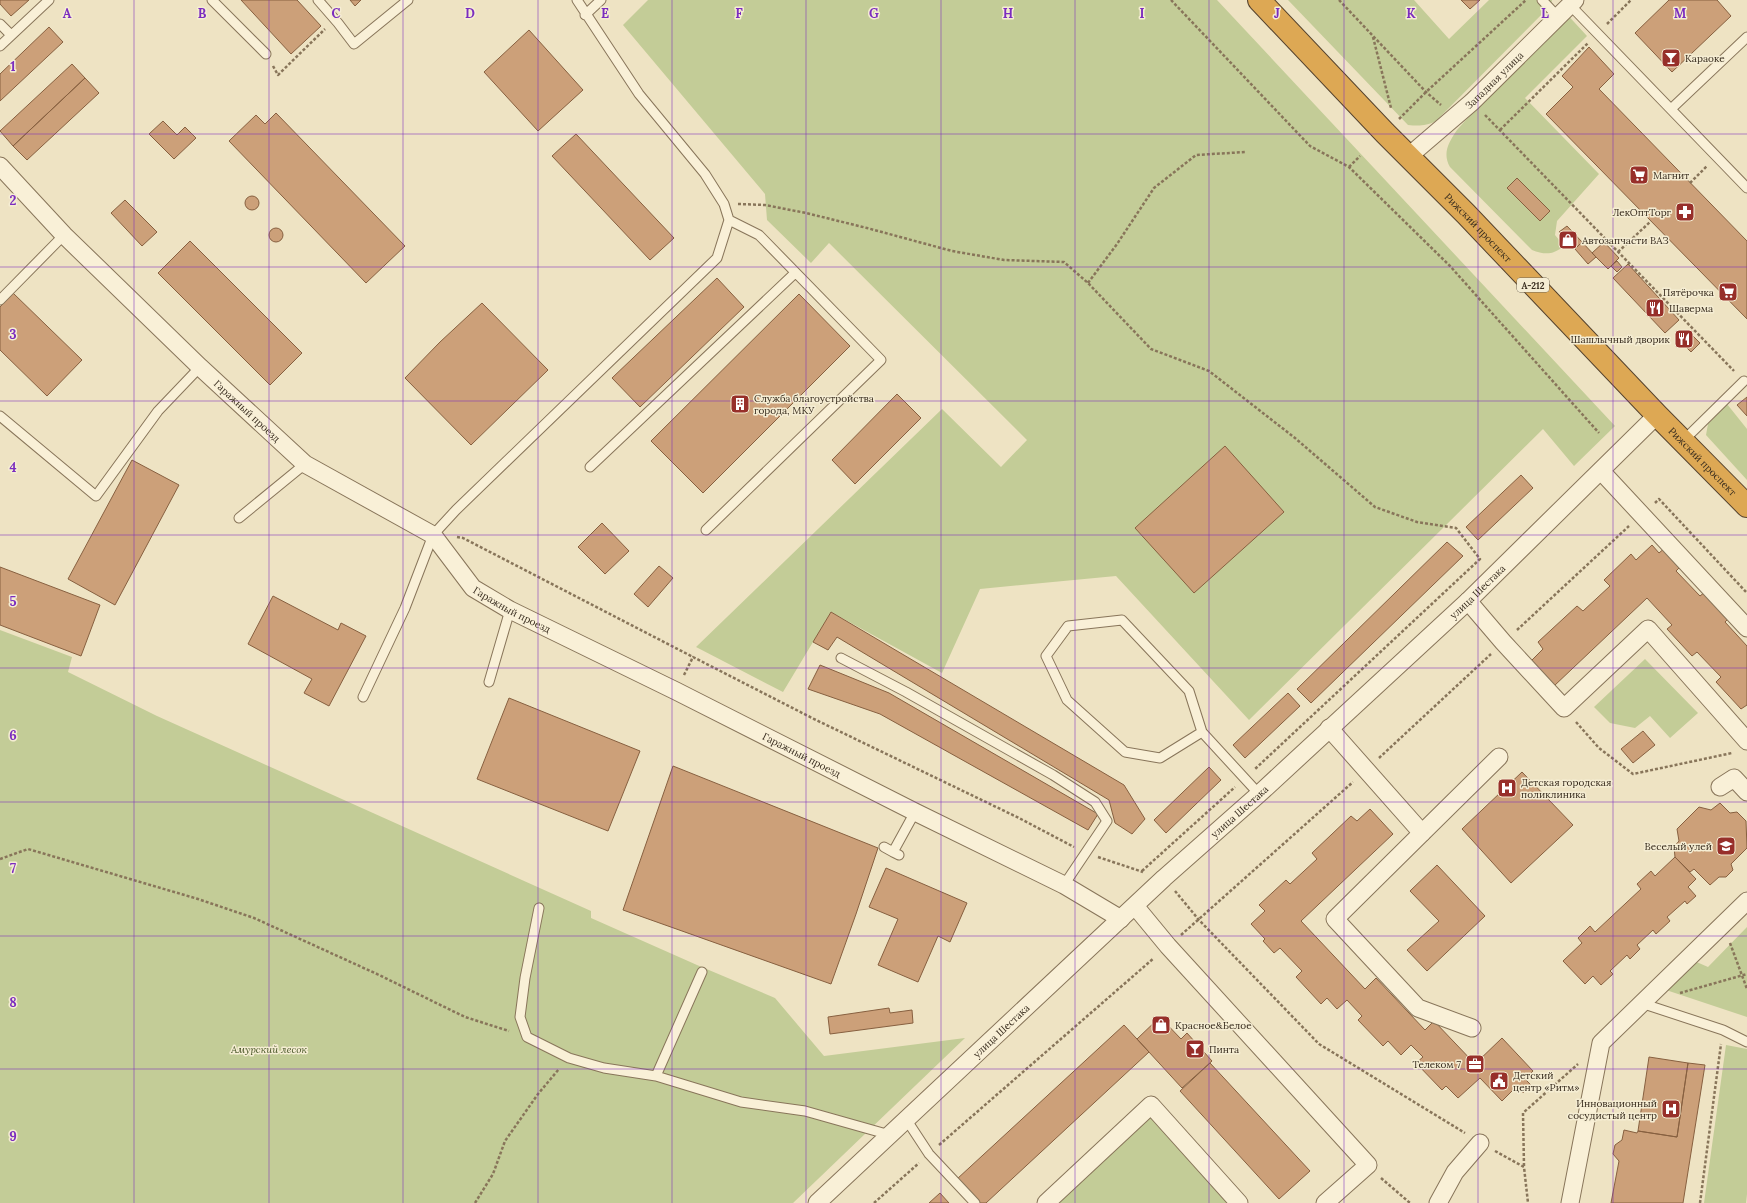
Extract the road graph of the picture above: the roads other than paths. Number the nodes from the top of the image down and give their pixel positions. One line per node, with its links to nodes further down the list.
1 (49, 0): 13 (lane)
2 (212, 0): 16 (lane)
3 (318, 0): 4 (lane)
4 (408, 0)
5 (577, 0): 10 (lane)
6 (601, 0): 10 (lane)
7 (1260, 0): 18 (highway, Рижский проспект / А-212)
8 (1542, 0): 11 (lane)
9 (1573, 2): 11 (street, Западная улица); 17 (lane)
10 (585, 15): 21 (lane)
11 (1558, 17): 18 (street, Западная улица)
12 (0, 24): 13 (lane)
13 (11, 35): 15 (lane)
14 (1745, 43): 17 (lane)
15 (0, 46)
16 (266, 54)
17 (1671, 109): 20 (lane)
18 (1409, 156): 27 (highway, Рижский проспект / А-212)
19 (0, 166): 22 (street, Гаражный проезд)
20 (1747, 188)
21 (729, 220): 23 (lane); 36 (lane)
22 (64, 235): 24 (lane); 25 (street, Гаражный проезд)
23 (795, 272): 31 (lane); 35 (lane)
24 (0, 300)
25 (200, 367): 28 (lane); 30 (street, Гаражный проезд)
26 (1744, 381): 29 (lane)
27 (1657, 415): 29 (highway, Рижский проспект / А-212); 32 (street, улица Шестака)
28 (0, 416)
29 (1683, 441): 33 (highway, Рижский проспект / А-212)
30 (305, 464): 34 (lane); 36 (street, Гаражный проезд)
31 (590, 467)
32 (1601, 471): 37 (street, улица Шестака); 39 (street)
33 (1746, 504)
34 (239, 518)
35 (706, 530)
36 (433, 535): 38 (street, Гаражный проезд); 42 (lane)
37 (1468, 601): 43 (street, улица Шестака); 45 (street)
38 (510, 610): 41 (lane); 50 (street, Гаражный проезд)
39 (1747, 628)
40 (841, 658): 53 (lane)
41 (489, 682)
42 (364, 698)
43 (1329, 728): 49 (street, улица Шестака); 51 (street)
44 (1202, 732): 44 (lane); 49 (lane)
45 (1743, 746)
46 (1499, 757): 51 (street)
47 (1720, 787): 48 (street)
48 (1747, 792)
49 (1259, 794): 55 (street, улица Шестака)
50 (914, 812): 52 (lane); 53 (street, Гаражный проезд)
51 (1422, 833): 60 (street)
52 (884, 847)
53 (1064, 885): 57 (street, Гаражный проезд)
54 (1747, 901): 59 (street)
55 (1135, 906): 57 (street, улица Шестака); 70 (street)
56 (539, 908): 62 (lane)
57 (1121, 919): 63 (street, улица Шестака)
58 (702, 972): 62 (lane)
59 (1641, 1003): 61 (lane); 72 (street)
60 (1472, 1028)
61 (1747, 1042)
62 (656, 1076): 64 (lane)
63 (906, 1119): 64 (street, улица Шестака); 67 (lane)
64 (890, 1135): 66 (street, улица Шестака)
65 (1480, 1143): 71 (street)
66 (816, 1203)
67 (976, 1203)
68 (1046, 1203): 69 (street)
69 (1239, 1203)
70 (1325, 1203)
71 (1438, 1203)
72 (1570, 1203)

